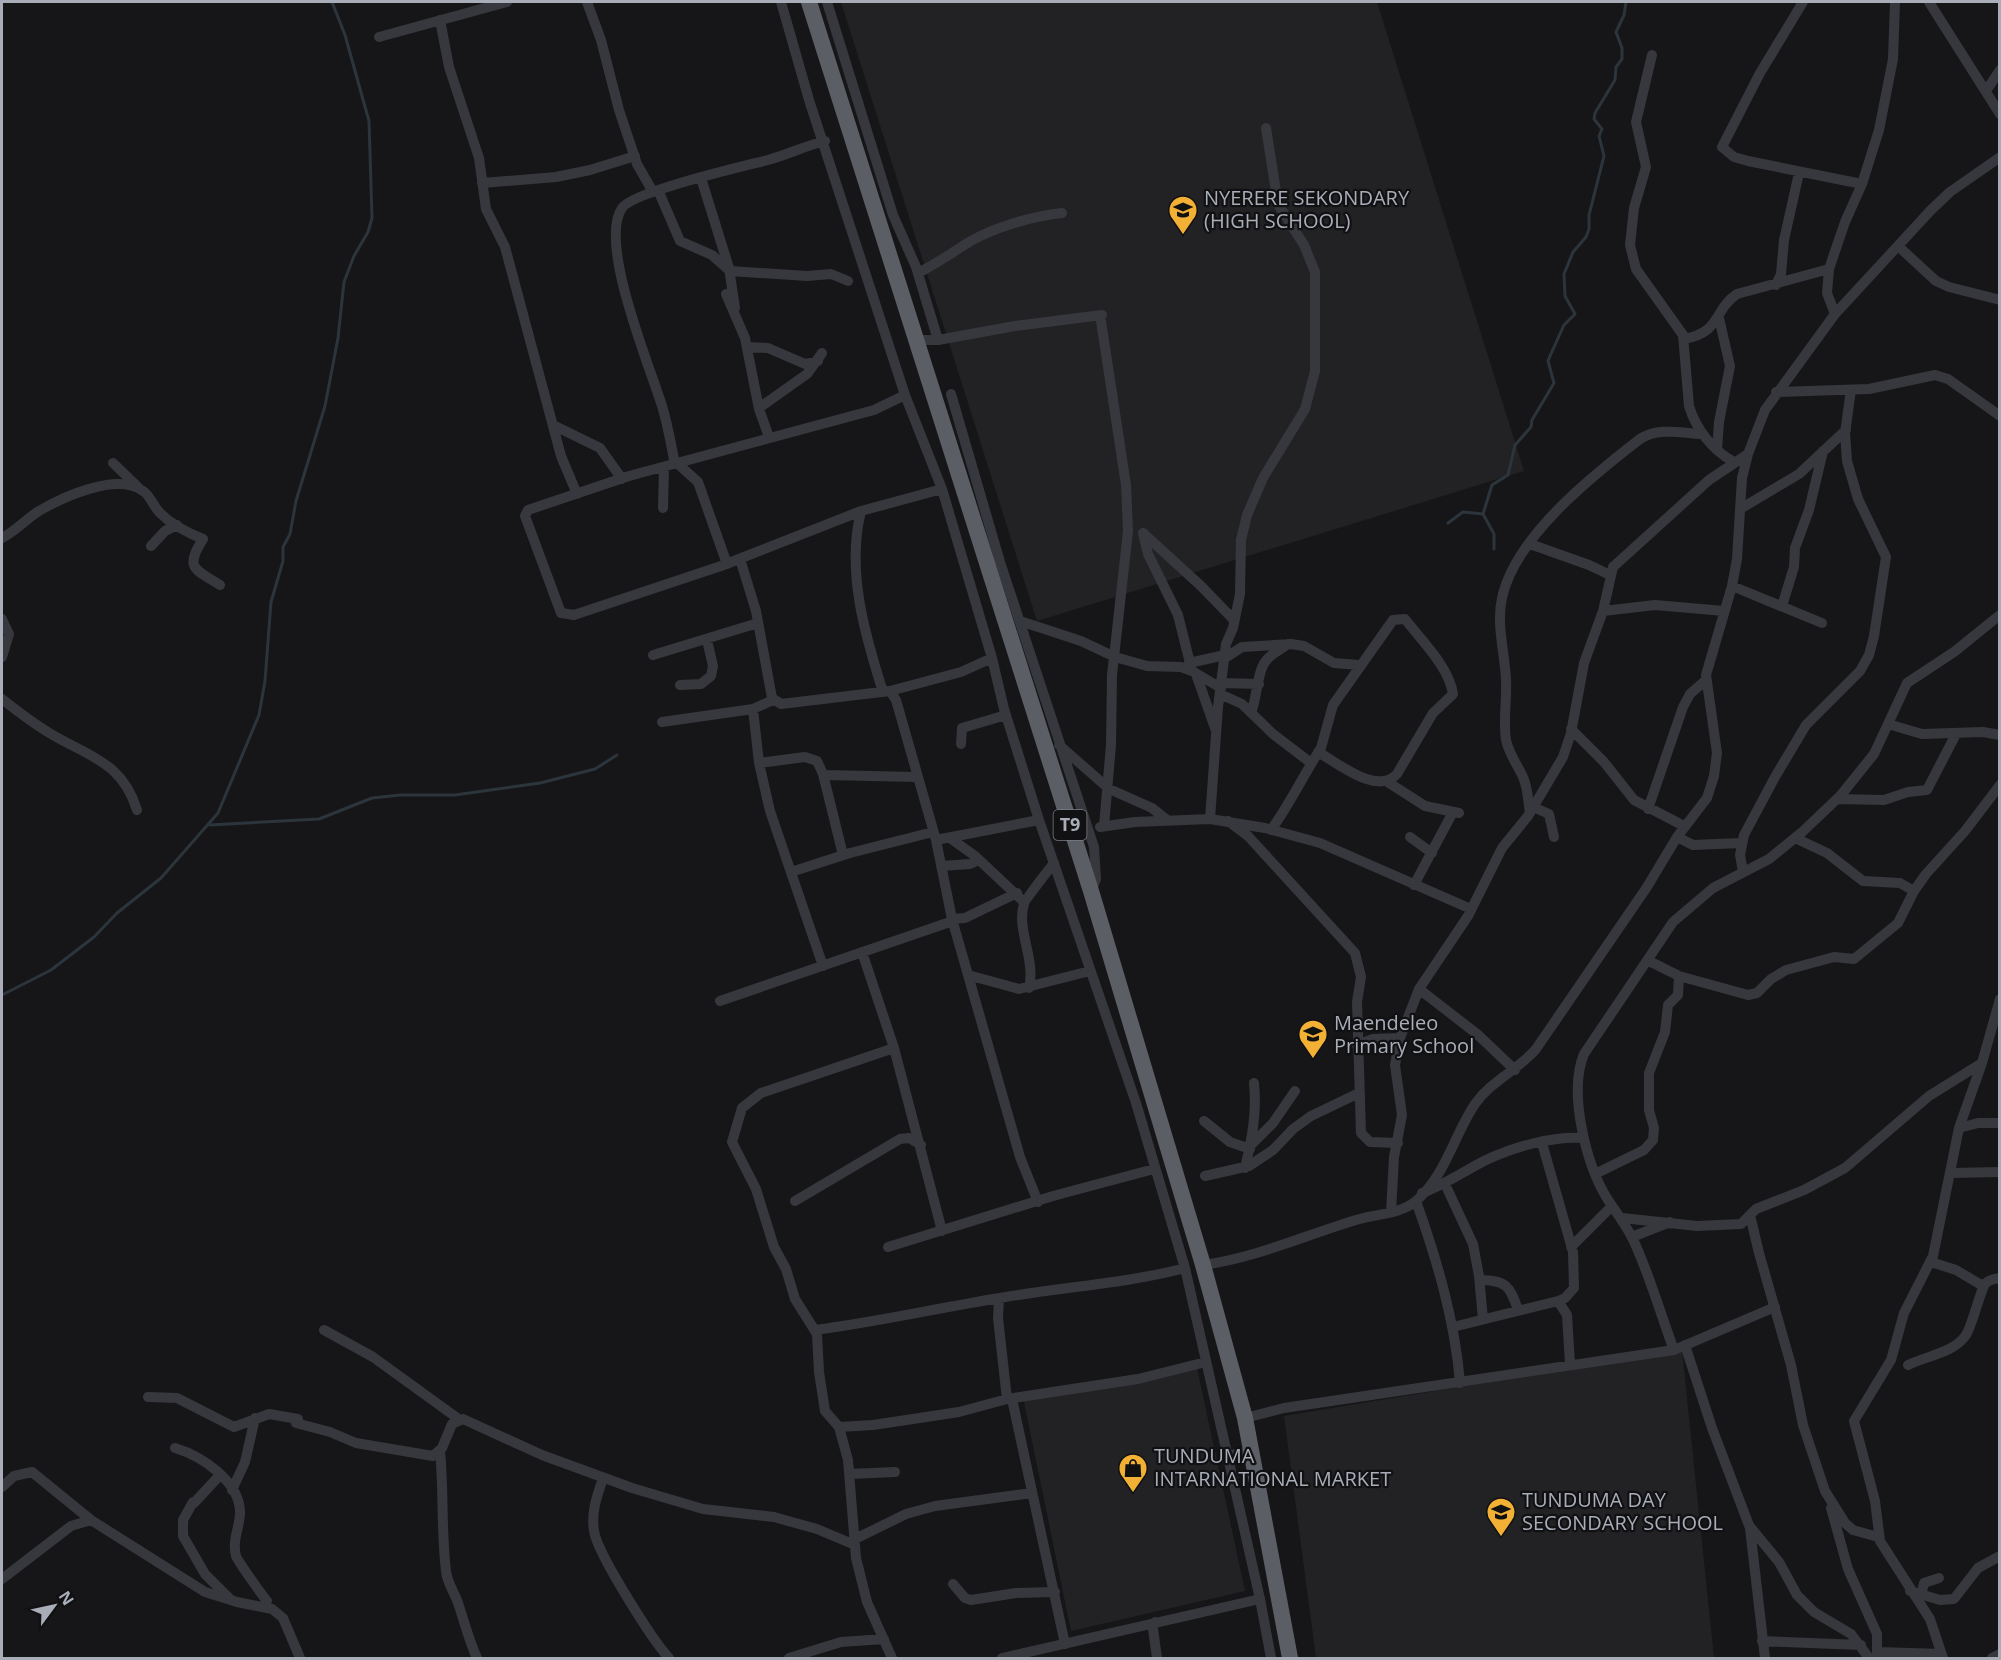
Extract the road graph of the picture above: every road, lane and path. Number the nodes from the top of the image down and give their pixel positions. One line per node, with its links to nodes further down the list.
1 (507, 2): 9 (street)
2 (586, 2): 17 (street)
3 (781, 2): 16 (street)
4 (809, 2): 37 (highway, T9)
5 (827, 2): 28 (street)
6 (1803, 2): 19 (street)
7 (1895, 2): 22 (street)
8 (1929, 2): 13 (street)
9 (440, 20): 10 (street); 21 (street)
10 (380, 37)
11 (1652, 55): 36 (street)
12 (2000, 70): 13 (street)
13 (1986, 91): 14 (street)
14 (2000, 114)
15 (1266, 128): 80 (street)
16 (825, 141): 20 (street); 43 (street)
17 (635, 156): 21 (street); 23 (street)
18 (2000, 158): 25 (street)
19 (1799, 173): 22 (street); 30 (street)
20 (701, 178): 23 (street); 27 (street)
21 (482, 183): 46 (street)
22 (1862, 184): 26 (street)
23 (655, 191): 27 (street); 55 (street)
24 (1062, 213): 28 (street)
25 (1898, 246): 32 (street); 34 (street)
26 (1829, 269): 30 (street); 34 (street)
27 (730, 272): 29 (street); 33 (street)
28 (918, 273): 38 (street)
29 (848, 281)
30 (1776, 285): 35 (street)
31 (726, 294): 33 (street)
32 (2000, 300)
33 (735, 312): 39 (street)
34 (1835, 314): 41 (street)
35 (1719, 318): 36 (street); 50 (street)
36 (1684, 339): 48 (street)
37 (918, 340): 38 (street); 148 (highway, T9)
38 (938, 340): 64 (street)
39 (747, 347): 44 (street); 44 (street)
40 (1851, 390): 41 (street); 45 (street); 47 (street)
41 (1776, 392): 52 (street)
42 (951, 394): 81 (street)
43 (905, 395): 49 (street); 58 (street)
44 (759, 408): 49 (street)
45 (2000, 416)
46 (555, 426): 57 (street); 60 (street)
47 (1846, 430): 51 (street); 139 (street)
48 (1702, 434): 50 (street); 68 (street)
49 (769, 437): 55 (street)
50 (1717, 450): 53 (street)
51 (1823, 451): 62 (street); 75 (street)
52 (1748, 454): 53 (street); 62 (street)
53 (1734, 462): 72 (street)
54 (113, 463): 59 (street)
55 (677, 464): 56 (street); 71 (street)
56 (664, 467): 57 (street); 61 (street)
57 (622, 479): 60 (street)
58 (942, 489): 63 (street); 91 (street)
59 (142, 490): 65 (street); 67 (street)
60 (577, 494): 71 (street)
61 (663, 508)
62 (1740, 509): 74 (street)
63 (861, 511): 70 (street); 99 (street)
64 (1128, 524): 66 (street); 89 (street)
65 (177, 525): 69 (street); 73 (street)
66 (1143, 533): 80 (street); 94 (street)
67 (2, 538)
68 (1530, 544): 72 (street); 124 (street)
69 (151, 546)
70 (740, 559): 71 (street); 83 (street)
71 (727, 564)
72 (1610, 575): 76 (street)
73 (220, 585)
74 (1732, 586): 75 (street); 77 (street)
75 (1782, 606): 82 (street)
76 (1602, 611): 77 (street); 107 (street)
77 (1724, 611): 95 (street)
78 (2000, 615): 106 (street)
79 (2, 619): 88 (street)
80 (1233, 619): 90 (street)
81 (1020, 621): 89 (street); 112 (street)
82 (1822, 622)
83 (758, 623): 84 (street); 101 (street)
84 (707, 640): 87 (street); 97 (street)
85 (1288, 644): 86 (street); 92 (street); 93 (street)
86 (1247, 646): 90 (street); 93 (street)
87 (653, 655)
88 (2, 657)
89 (1115, 657): 94 (street); 120 (street)
90 (1225, 657): 94 (street); 98 (street)
91 (992, 658): 99 (street); 104 (street)
92 (1359, 665): 113 (street); 118 (street)
93 (1262, 667): 96 (street)
94 (1192, 669): 98 (street); 108 (street)
95 (1706, 680): 122 (street); 130 (street)
96 (1259, 684): 98 (street); 103 (street)
97 (680, 685)
98 (1221, 688): 103 (street); 108 (street)
99 (887, 692): 101 (street); 117 (street)
100 (2, 699): 123 (street)
101 (773, 700): 102 (street)
102 (753, 709): 105 (street); 114 (street)
103 (1251, 713): 115 (street)
104 (1006, 715): 111 (street); 126 (street)
105 (662, 722)
106 (1888, 724): 109 (street); 121 (street)
107 (1571, 729): 122 (street); 124 (street)
108 (1216, 731): 125 (street)
109 (1956, 734): 110 (street); 121 (street)
110 (2000, 735)
111 (961, 744)
112 (1059, 744): 120 (street); 132 (street)
113 (1318, 752): 115 (street); 118 (street)
114 (759, 763): 116 (street); 145 (street)
115 (1311, 763): 131 (street)
116 (824, 775): 117 (street); 141 (street)
117 (917, 777): 133 (street)
118 (1386, 781): 140 (street)
119 (2000, 785): 149 (street)
120 (1107, 788): 127 (street); 129 (street)
121 (1837, 799): 138 (street)
122 (1648, 809): 130 (street)
123 (137, 810)
124 (1532, 810): 135 (street); 151 (street)
125 (1210, 819): 127 (street); 128 (street)
126 (1040, 820): 137 (street); 143 (street)
127 (1167, 820): 129 (street)
128 (1228, 821): 131 (street); 164 (street)
129 (1104, 826): 132 (street)
130 (1684, 826): 136 (street)
131 (1271, 830): 147 (street)
132 (1089, 832): 148 (street)
133 (934, 836): 137 (street); 141 (street); 144 (street)
134 (1410, 837): 140 (street)
135 (1554, 837)
136 (1677, 837): 139 (street); 167 (street)
137 (950, 838): 142 (street)
138 (1795, 838): 146 (street); 149 (street)
139 (1741, 843): 146 (street)
140 (1432, 853): 147 (street)
141 (843, 855): 145 (street)
142 (979, 860): 144 (street); 150 (street)
143 (1054, 863): 150 (street); 156 (street)
144 (941, 866): 152 (street)
145 (790, 872): 155 (street)
146 (1743, 872): 154 (street)
147 (1414, 885): 151 (street)
148 (1090, 891): 171 (highway, T9)
149 (1914, 891): 158 (street)
150 (1020, 897): 152 (street); 159 (street)
151 (1471, 909): 160 (street)
152 (953, 920): 153 (street); 157 (street)
153 (862, 952): 155 (street); 165 (street)
154 (1649, 962): 158 (street); 177 (street)
155 (823, 966): 162 (street)
156 (1090, 970): 159 (street); 172 (street)
157 (968, 975): 159 (street); 192 (street)
158 (1679, 976): 186 (street)
159 (1029, 988)
160 (1419, 989): 163 (street); 167 (street)
161 (2000, 999): 166 (street)
162 (720, 1001)
163 (1400, 1038): 164 (street); 179 (street)
164 (1358, 1045): 170 (street)
165 (894, 1048): 181 (street); 215 (street)
166 (1982, 1063): 175 (street); 195 (street)
167 (1515, 1070): 190 (street)
168 (1254, 1083): 182 (street)
169 (1295, 1091): 182 (street)
170 (1359, 1093): 179 (street); 183 (street)
171 (1154, 1098): 172 (street); 176 (highway, T9)
172 (1136, 1103): 178 (street)
173 (1204, 1121): 182 (street)
174 (2000, 1123): 175 (street)
175 (1959, 1128): 187 (street)
176 (1166, 1136): 178 (street); 203 (highway, T9)
177 (1583, 1138): 180 (street); 186 (street)
178 (1147, 1142): 184 (street)
179 (1398, 1143): 194 (street)
180 (1542, 1143): 189 (street); 201 (street)
181 (921, 1146): 191 (street); 198 (street)
182 (1250, 1147): 183 (street)
183 (1245, 1168): 188 (street)
184 (1154, 1169): 192 (street); 204 (street)
185 (2000, 1172): 187 (street)
186 (1597, 1173): 193 (street)
187 (1951, 1173): 202 (street)
188 (1205, 1176)
189 (1444, 1184): 190 (street); 206 (street)
190 (1419, 1197): 194 (street); 213 (street)
191 (795, 1202)
192 (1038, 1202): 198 (street)
193 (1612, 1206): 196 (street); 201 (street)
194 (1391, 1212): 203 (street)
195 (1750, 1215): 197 (street); 210 (street)
196 (1622, 1218): 197 (street); 199 (street)
197 (1670, 1222): 199 (street)
198 (942, 1231): 200 (street)
199 (1632, 1238): 217 (street)
200 (888, 1247)
201 (1571, 1247): 209 (street)
202 (1931, 1262): 207 (street); 242 (street)
203 (1203, 1265): 225 (highway, T9)
204 (1185, 1268): 208 (street); 218 (street)
205 (2000, 1278): 207 (street)
206 (1480, 1280): 211 (street); 212 (street)
207 (1983, 1286): 220 (street)
208 (999, 1298): 215 (street); 223 (street)
209 (1558, 1301): 211 (street); 219 (street)
210 (1775, 1306): 216 (street); 239 (street)
211 (1518, 1310): 212 (street)
212 (1483, 1319): 213 (street)
213 (1453, 1327): 221 (street)
214 (324, 1330): 226 (street)
215 (815, 1330): 227 (street)
216 (1685, 1345): 217 (street); 241 (street)
217 (1674, 1350): 219 (street)
218 (1206, 1362): 223 (street); 231 (street)
219 (1570, 1364): 221 (street)
220 (1908, 1365)
221 (1460, 1383): 225 (street)
222 (148, 1397): 224 (street)
223 (1010, 1399): 227 (street); 238 (street)
224 (255, 1418): 230 (street); 237 (street)
225 (1245, 1418): 229 (highway, T9)
226 (460, 1420): 230 (street); 235 (street)
227 (839, 1427): 233 (street)
228 (176, 1448): 234 (street)
229 (1252, 1450): 231 (street); 271 (highway, T9)
230 (440, 1451): 264 (street)
231 (1227, 1456): 251 (street)
232 (895, 1472): 233 (street)
233 (850, 1474): 243 (street)
234 (220, 1475): 237 (street); 252 (street)
235 (603, 1478): 243 (street); 265 (street)
236 (2, 1487): 240 (street)
237 (232, 1490): 253 (street)
238 (1032, 1493): 243 (street); 249 (street)
239 (1829, 1499): 242 (street); 261 (street)
240 (91, 1520): 246 (street); 252 (street)
241 (1750, 1528): 256 (street); 258 (street)
242 (1878, 1537): 248 (street)
243 (855, 1542): 255 (street)
244 (2000, 1556): 250 (street)
245 (1939, 1578): 250 (street)
246 (2, 1579)
247 (954, 1584): 249 (street)
248 (1910, 1591): 250 (street); 262 (street)
249 (1055, 1592): 257 (street)
250 (1921, 1596)
251 (1260, 1599): 254 (street); 270 (street)
252 (231, 1601): 263 (street)
253 (267, 1601)
254 (1155, 1622): 257 (street); 269 (street)
255 (884, 1639): 266 (street); 267 (street)
256 (1762, 1641): 258 (street); 272 (street)
257 (1065, 1644): 259 (street)
258 (1861, 1645): 261 (street)
259 (1051, 1653): 268 (street)
260 (2000, 1654): 273 (street)
261 (1875, 1656): 262 (street)
262 (1942, 1656)
263 (300, 1659)
264 (477, 1659)
265 (669, 1659)
266 (789, 1659)
267 (892, 1659)
268 (1002, 1659)
269 (1157, 1659)
270 (1271, 1659)
271 (1290, 1659)
272 (1765, 1659)
273 (1992, 1659)

